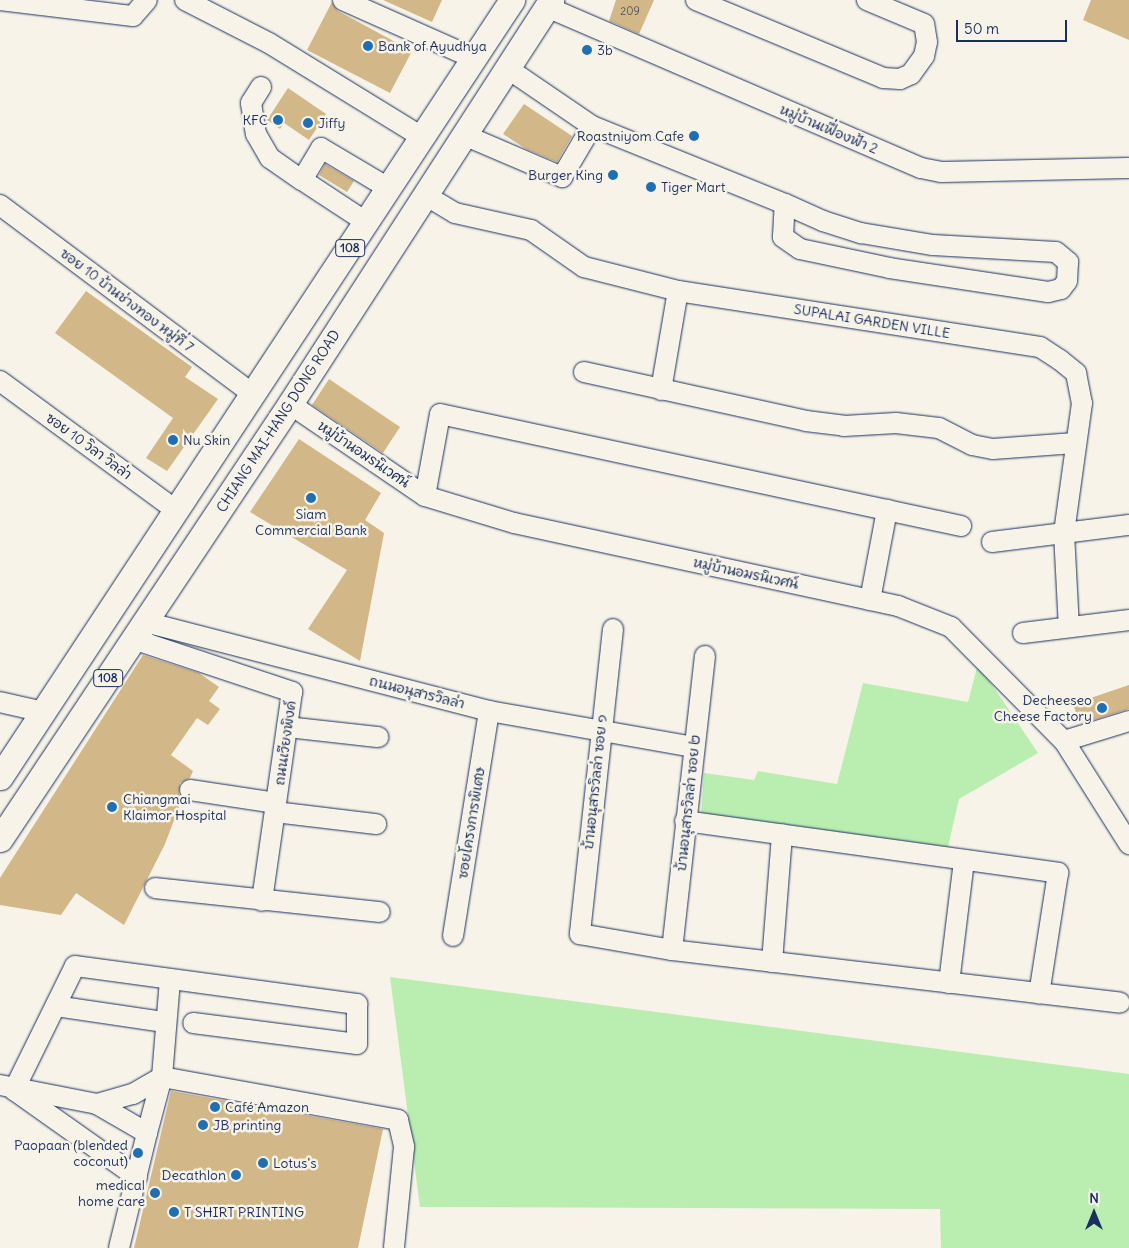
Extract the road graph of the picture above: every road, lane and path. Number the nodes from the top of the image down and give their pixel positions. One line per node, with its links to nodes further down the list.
1 (0, 0): 2 (street)
2 (147, 0)
3 (185, 0): 15 (street)
4 (343, 0): 10 (street)
5 (512, 0): 10 (main road, 108)
6 (696, 0): 9 (street)
7 (868, 0): 9 (street)
8 (549, 4): 11 (main road, CHIANG MAI-HANG DONG ROAD / 108); 16 (street, หมู่บ้านเฟื่องฟ้า 2)
9 (725, 6)
10 (474, 58): 15 (main road, 108)
11 (507, 68): 13 (street); 14 (main road, CHIANG MAI-HANG DONG ROAD / 108)
12 (261, 87): 17 (street)
13 (592, 126): 14 (street); 20 (street)
14 (464, 135): 19 (main road, CHIANG MAI-HANG DONG ROAD / 108)
15 (422, 136): 18 (main road, 108)
16 (1129, 168)
17 (302, 180): 18 (street); 22 (street)
18 (388, 188): 22 (main road, 108)
19 (425, 195): 23 (street, SUPALAI GARDEN VILLE); 28 (main road, CHIANG MAI-HANG DONG ROAD / 108)
20 (785, 204): 20 (street)
21 (0, 205): 27 (street, ซอย 10 บ้านช่างทอง หมู่ที่ 7)
22 (366, 222): 27 (main road, 108)
23 (678, 291): 26 (street); 29 (street, SUPALAI GARDEN VILLE)
24 (584, 372): 26 (street)
25 (0, 381): 31 (street, ซอย 10 วิลา วิลล่า)
26 (661, 390): 29 (street)
27 (254, 394): 31 (main road, 108)
28 (290, 404): 30 (street, หมู่บ้านอมรนิเวศน์); 33 (main road, CHIANG MAI-HANG DONG ROAD / 108)
29 (1075, 443): 36 (street, SUPALAI GARDEN VILLE)
30 (425, 496): 32 (street); 38 (street, หมู่บ้านอมรนิเวศน์)
31 (182, 503): 33 (main road); 47 (main road, 108)
32 (888, 510): 35 (street); 38 (street)
33 (216, 516): 42 (main road, CHIANG MAI-HANG DONG ROAD / 108)
34 (1129, 525): 36 (street)
35 (960, 526)
36 (1064, 533): 37 (street); 40 (street, SUPALAI GARDEN VILLE)
37 (992, 542)
38 (870, 600): 52 (street, หมู่บ้านอมรนิเวศน์)
39 (1129, 620): 40 (street)
40 (1068, 627): 43 (street)
41 (613, 629): 50 (street, บ้านอนุสารวิลล่า ซอย ๑)
42 (139, 631): 46 (street, ถนนอนุสารวิลล่า); 49 (street, ถนนเวียงพิงค์); 61 (main road, CHIANG MAI-HANG DONG ROAD / 108)
43 (1023, 634)
44 (705, 656): 53 (street, บ้านอนุสารวิลล่า ซอย ๒)
45 (0, 702): 47 (street)
46 (489, 711): 50 (street, ถนนอนุสารวิลล่า); 66 (street, ซอยโครงการพิเศษ)
47 (44, 712): 54 (main road, 108)
48 (1129, 721): 52 (street)
49 (287, 727): 51 (street); 56 (street, ถนนเวียงพิงค์)
50 (600, 732): 53 (street, ถนนอนุสารวิลล่า); 67 (street, บ้านอนุสารวิลล่า ซอย ๑)
51 (378, 737)
52 (1064, 741): 60 (street, หมู่บ้านอมรนิเวศน์)
53 (693, 747): 57 (street, บ้านอนุสารวิลล่า ซอย ๒)
54 (0, 777)
55 (190, 790): 56 (street)
56 (276, 808): 58 (street); 64 (street, ถนนเวียงพิงค์)
57 (685, 821): 59 (street); 67 (street, บ้านอนุสารวิลล่า ซอย ๒)
58 (376, 824)
59 (782, 834): 62 (street); 68 (street)
60 (1127, 837)
61 (0, 839)
62 (964, 860): 70 (street); 71 (street)
63 (155, 888): 64 (street)
64 (262, 900): 65 (street)
65 (380, 912)
66 (453, 936)
67 (672, 950): 68 (street)
68 (772, 962): 70 (street)
69 (170, 979): 73 (street); 74 (street); 75 (street)
70 (949, 984): 71 (street)
71 (1039, 994): 72 (street)
72 (1120, 1003)
73 (56, 1006): 74 (street); 77 (street)
74 (165, 1022): 76 (street)
75 (193, 1023)
76 (162, 1077): 78 (street); 79 (street); 82 (street)
77 (7, 1088): 78 (street); 80 (street)
78 (97, 1104): 79 (street)
79 (147, 1133): 80 (street)
80 (137, 1177): 81 (street)
81 (119, 1248)
82 (394, 1248)

